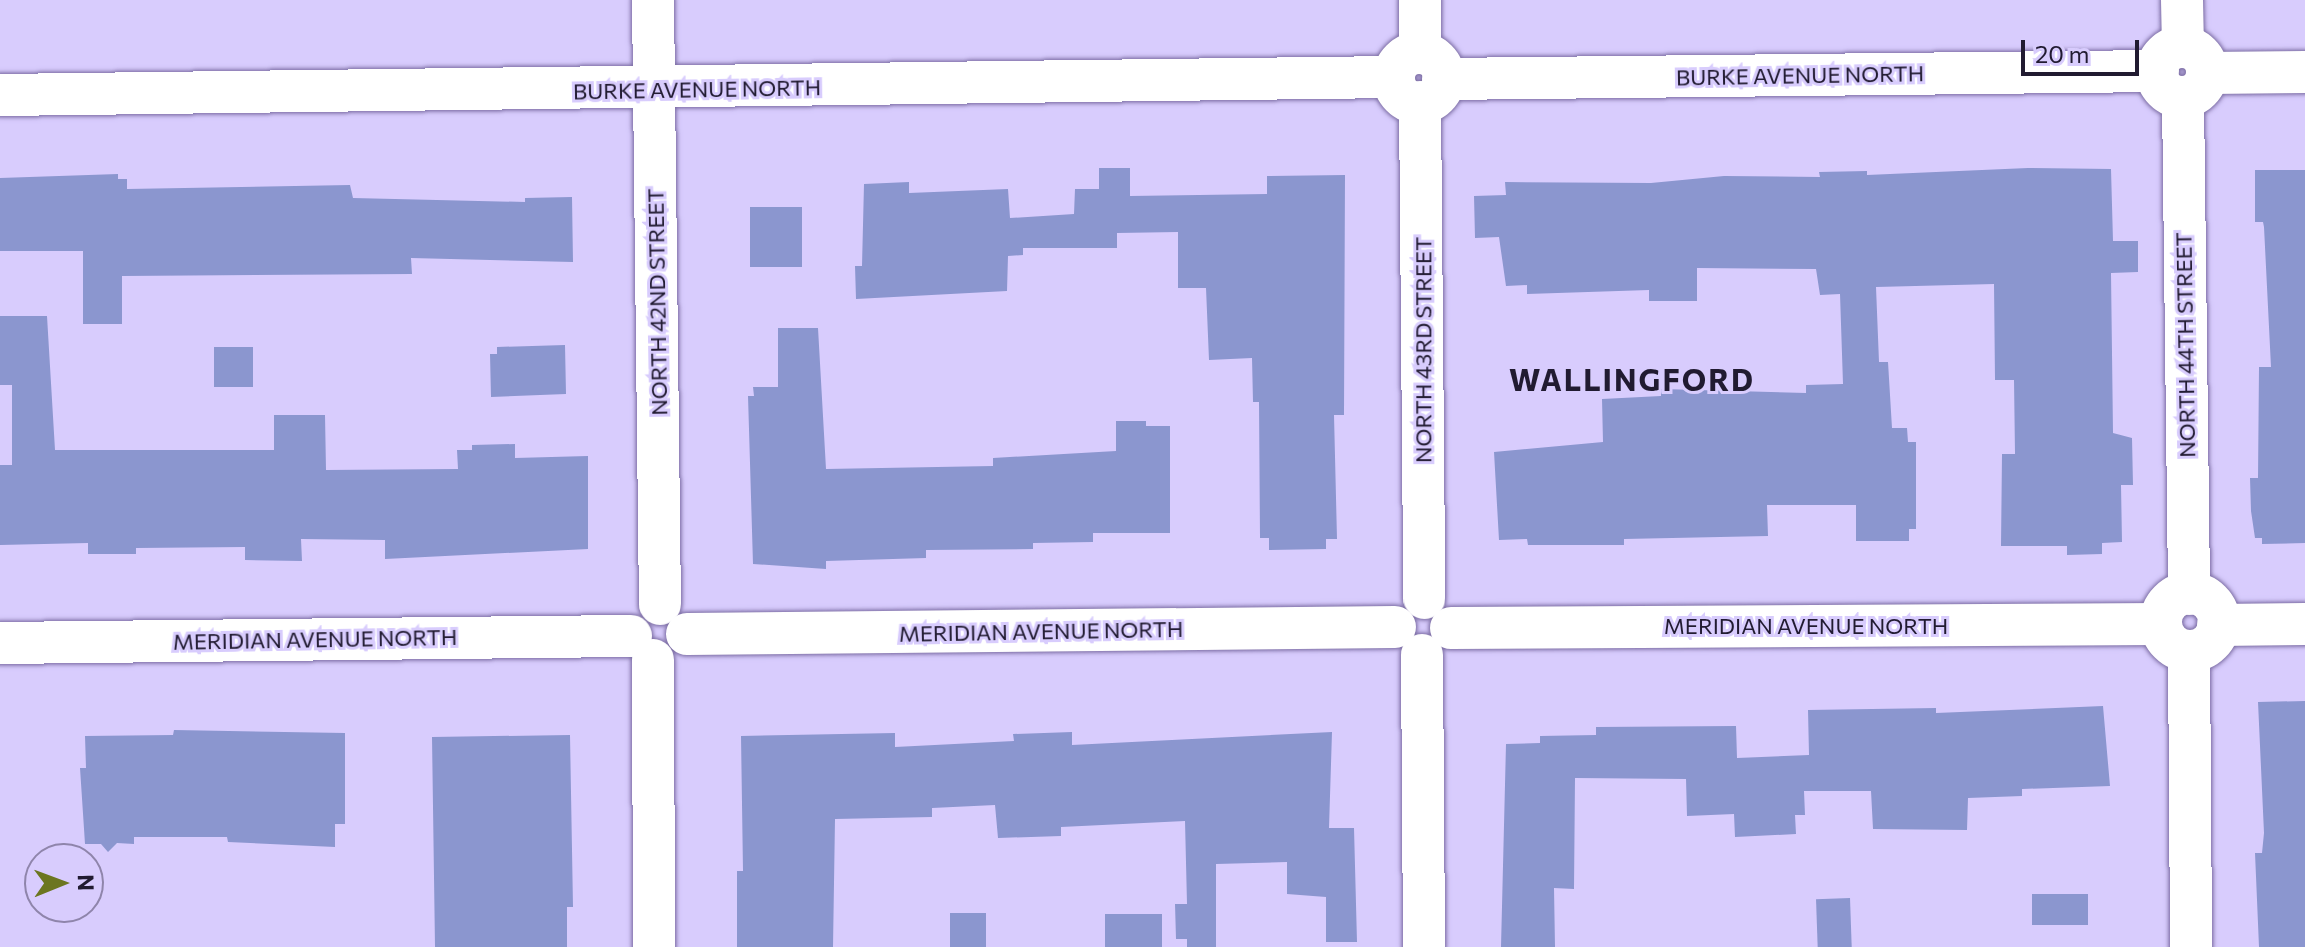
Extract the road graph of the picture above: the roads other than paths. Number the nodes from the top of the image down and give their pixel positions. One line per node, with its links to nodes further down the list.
1 (653, 0): 7 (street, NORTH 42ND STREET)
2 (1420, 0): 6 (street, NORTH 43RD STREET)
3 (2182, 0): 4 (street, NORTH 44TH STREET)
4 (2183, 72): 5 (street, BURKE AVENUE NORTH); 6 (street, BURKE AVENUE NORTH); 10 (street, NORTH 44TH STREET)
5 (2305, 72)
6 (1419, 78): 7 (street, BURKE AVENUE NORTH); 12 (street, NORTH 43RD STREET)
7 (654, 90): 8 (street, BURKE AVENUE NORTH); 9 (street, NORTH 42ND STREET)
8 (0, 95)
9 (674, 619): 12 (street, MERIDIAN AVENUE NORTH); 14 (street)
10 (2189, 623): 11 (street, MERIDIAN AVENUE NORTH); 12 (street, MERIDIAN AVENUE NORTH); 17 (street, NORTH 44TH STREET)
11 (2305, 624)
12 (1423, 627): 16 (street, NORTH 43RD STREET)
13 (0, 643): 14 (street, MERIDIAN AVENUE NORTH)
14 (642, 648): 15 (street)
15 (654, 947)
16 (1424, 947)
17 (2191, 947)

